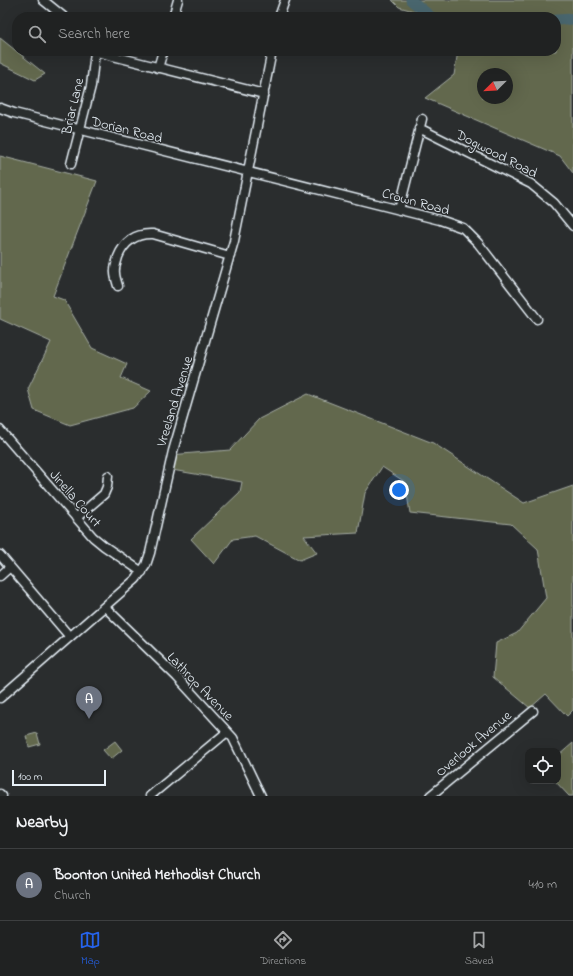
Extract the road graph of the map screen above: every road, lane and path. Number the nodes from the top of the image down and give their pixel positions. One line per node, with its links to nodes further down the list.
1 (43, 0): 4 (street)
2 (178, 0): 5 (street)
3 (286, 0): 6 (street)
4 (58, 12)
5 (174, 12)
6 (281, 12)
7 (94, 56): 16 (street, Briar Lane)
8 (110, 56): 11 (street)
9 (162, 56): 11 (street)
10 (271, 56): 12 (street, Vreeland Avenue)
11 (158, 68): 12 (street)
12 (264, 94): 18 (street, Vreeland Avenue)
13 (0, 108): 16 (street, Dorian Road)
14 (422, 119): 15 (street)
15 (419, 128): 19 (street); 20 (street, Dogwood Road)
16 (80, 130): 17 (street, Briar Lane); 18 (street, Dorian Road)
17 (71, 164)
18 (248, 173): 19 (street, Crown Road); 21 (street, Vreeland Avenue)
19 (399, 210): 23 (street, Crown Road)
20 (573, 226)
21 (230, 256): 22 (street); 29 (street, Vreeland Avenue)
22 (118, 286)
23 (537, 319)
24 (0, 430): 26 (street, Jinella Court)
25 (108, 476): 26 (street)
26 (76, 518): 29 (street, Jinella Court)
27 (0, 555): 28 (street)
28 (10, 567): 30 (street); 32 (street)
29 (142, 572): 31 (street, Vreeland Avenue)
30 (0, 576)
31 (104, 607): 32 (street, Vreeland Avenue); 35 (street, Lathrop Avenue)
32 (70, 637): 33 (street, Vreeland Avenue)
33 (0, 698)
34 (533, 711): 38 (street, Overlook Avenue)
35 (227, 732): 36 (street); 37 (street, Lathrop Avenue)
36 (150, 796)
37 (261, 796)
38 (430, 796)

